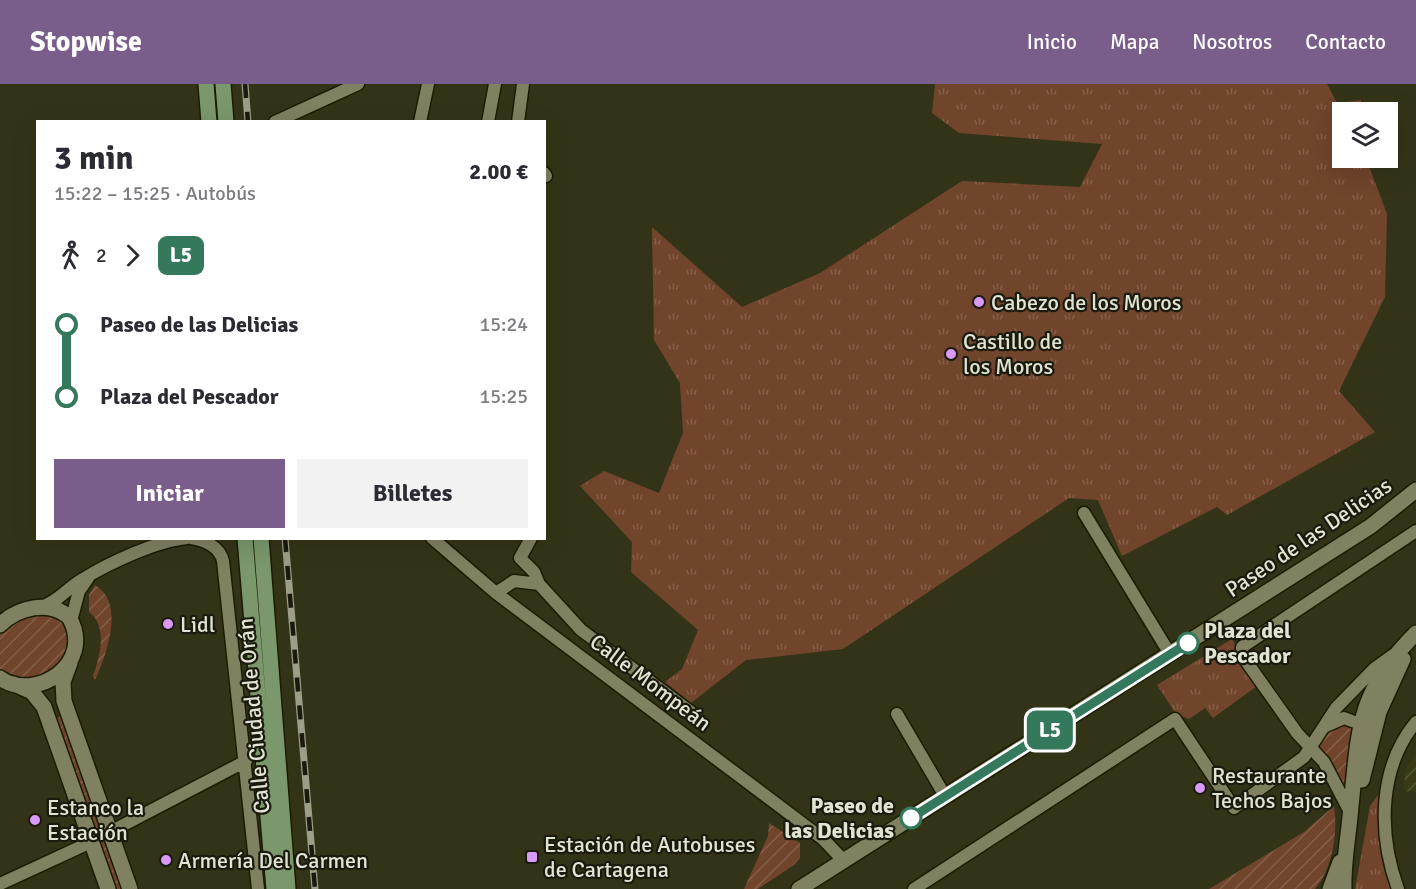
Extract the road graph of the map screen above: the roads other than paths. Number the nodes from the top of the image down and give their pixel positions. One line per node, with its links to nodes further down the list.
1 (206, 84): 7 (main road)
2 (224, 84): 8 (main road)
3 (358, 84): 9 (street)
4 (428, 84): 10 (street)
5 (495, 84): 11 (street)
6 (523, 84): 12 (street)
7 (209, 120)
8 (226, 120)
9 (279, 120)
10 (420, 120)
11 (488, 120)
12 (518, 120)
13 (1416, 490): 31 (main road, Paseo de las Delicias)
14 (1084, 513): 31 (street)
15 (1416, 531): 39 (street)
16 (181, 540): 22 (street)
17 (199, 540): 40 (street, Calle Ciudad de Orán)
18 (246, 540): 52 (main road, Calle Ciudad de Orán)
19 (261, 540): 53 (main road, Calle Ciudad de Orán)
20 (435, 540): 24 (street, Calle Mompeán)
21 (530, 540): 23 (street)
22 (90, 574): 25 (street); 26 (street)
23 (539, 584): 24 (street); 34 (street)
24 (496, 593): 47 (street, Calle Mompeán)
25 (40, 607): 26 (main road); 27 (main road)
26 (71, 621): 32 (main road)
27 (0, 625)
28 (1416, 633): 30 (main road)
29 (1416, 638): 41 (main road)
30 (1398, 651): 37 (main road); 38 (street)
31 (1170, 654): 42 (main road, Paseo de las Delicias)
32 (70, 663): 33 (main road); 44 (main road)
33 (7, 681): 45 (main road)
34 (691, 712)
35 (897, 714): 42 (street)
36 (1416, 722): 58 (street)
37 (1360, 724): 38 (street); 41 (street); 43 (main road)
38 (1322, 730): 39 (street)
39 (1311, 746): 43 (street); 55 (street)
40 (246, 761): 44 (street); 51 (street, Calle Ciudad de Orán)
41 (1363, 776): 43 (main road)
42 (945, 796): 47 (main road, Paseo de las Delicias)
43 (1349, 827): 46 (main road)
44 (110, 832): 50 (main road)
45 (92, 842): 48 (street); 49 (main road)
46 (1346, 848): 56 (main road); 57 (main road)
47 (844, 861): 54 (main road, Paseo de las Delicias)
48 (0, 884)
49 (108, 889)
50 (130, 889)
51 (258, 889)
52 (274, 889)
53 (288, 889)
54 (799, 889)
55 (914, 889)
56 (1330, 889)
57 (1344, 889)
58 (1398, 889)

